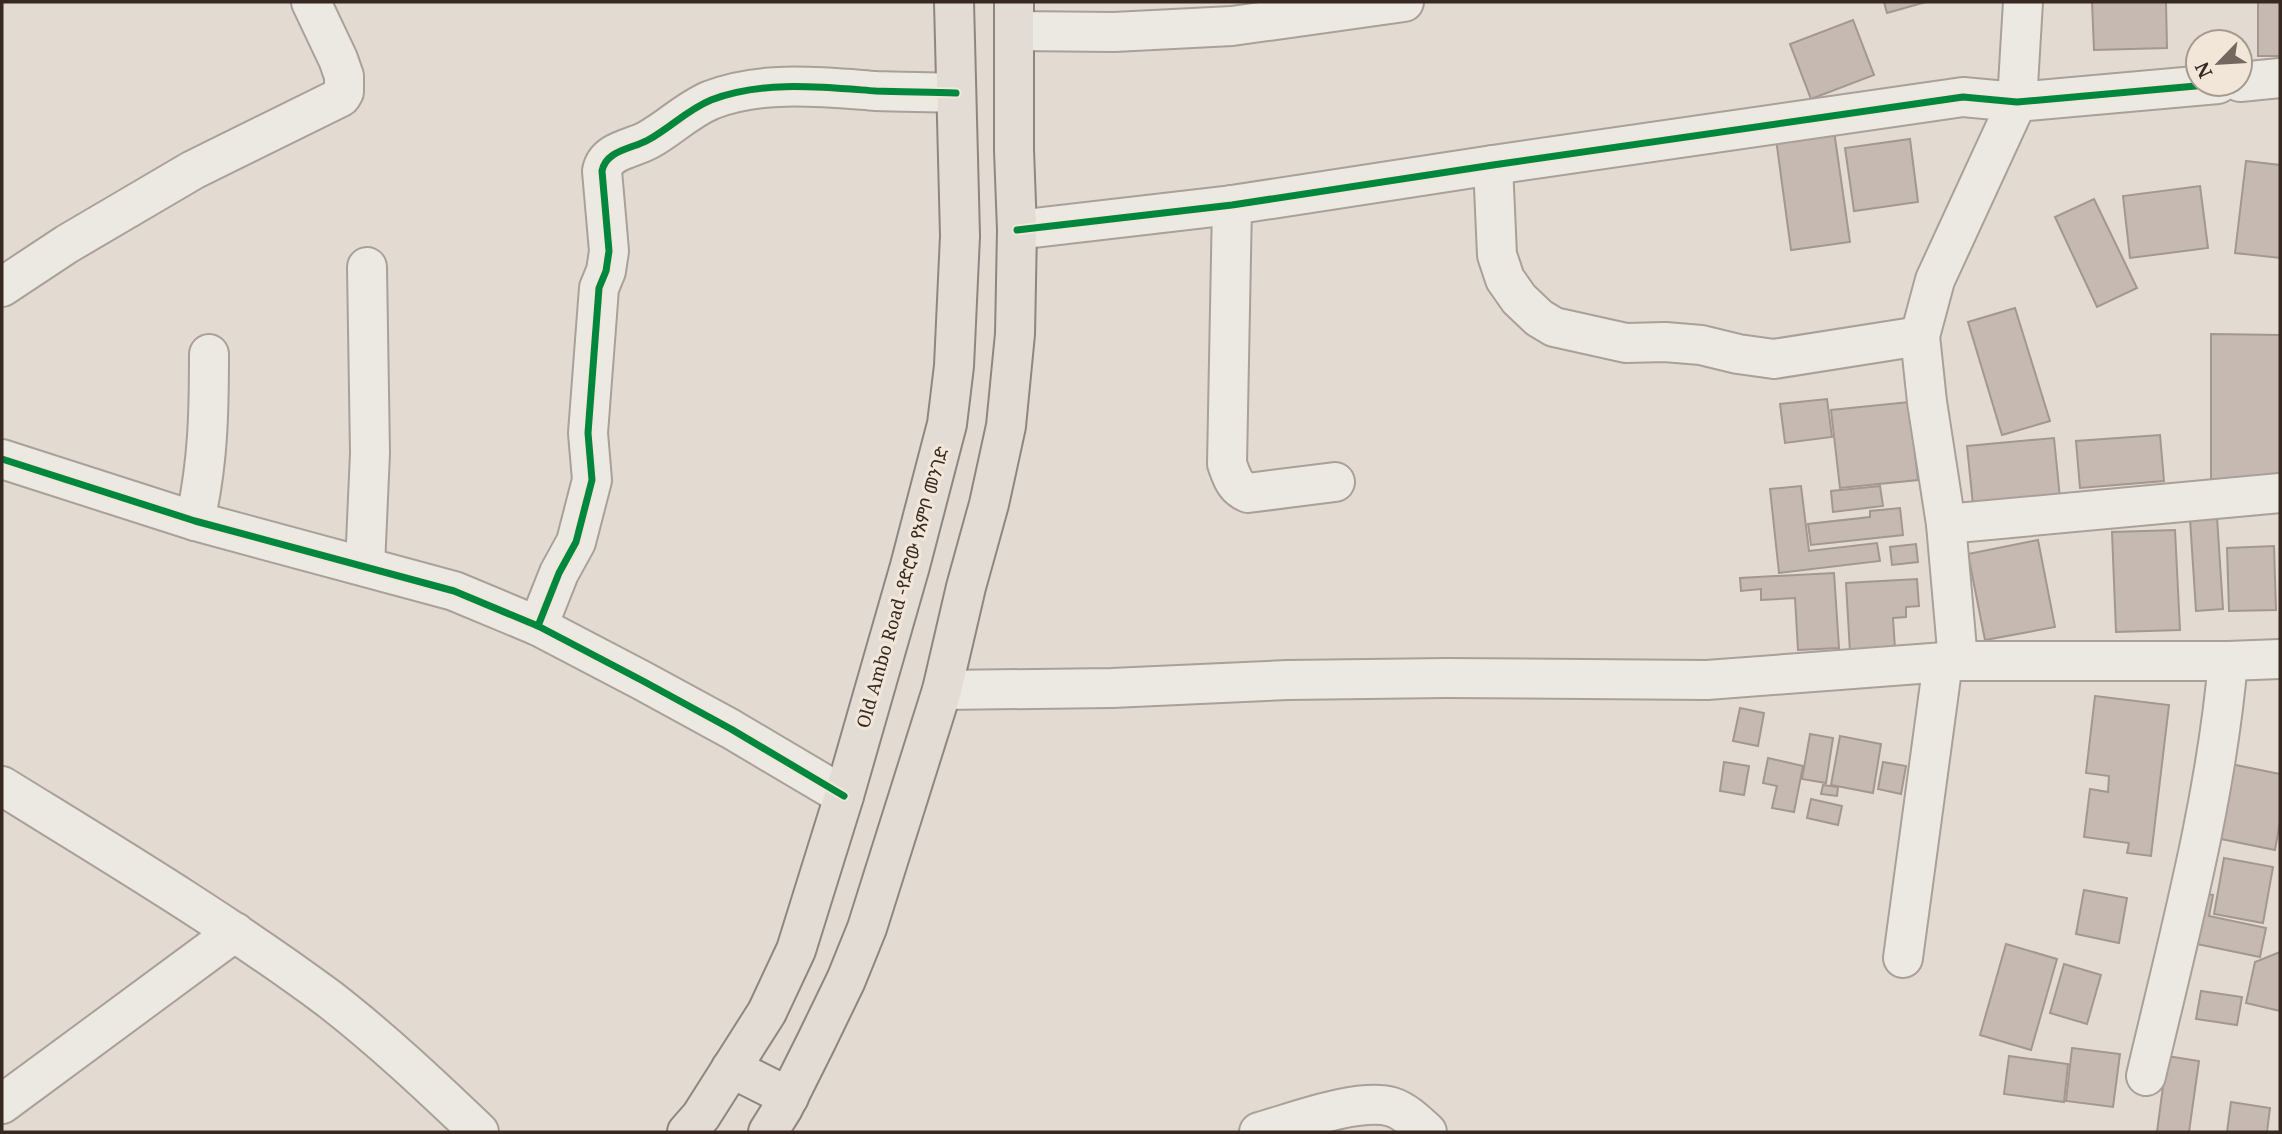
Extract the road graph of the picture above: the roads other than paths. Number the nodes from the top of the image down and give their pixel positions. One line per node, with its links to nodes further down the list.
1 (311, 2): 15 (street)
2 (954, 2): 9 (main road, Old Ambo Road -የድሮው የአምቦ መንገድ)
3 (1404, 2): 5 (street)
4 (2023, 2): 10 (street)
5 (1014, 16): 13 (main road)
6 (2280, 78): 7 (street)
7 (2254, 81)
8 (2184, 87): 10 (street)
9 (956, 93): 24 (street); 30 (main road, Old Ambo Road -የድሮው የአምቦ መንገድ)
10 (2017, 102): 11 (street); 16 (street)
11 (1493, 164): 12 (street); 16 (street)
12 (1232, 205): 13 (street); 19 (street)
13 (1017, 230): 28 (main road)
14 (367, 267): 23 (street)
15 (2, 287)
16 (1920, 336): 22 (street)
17 (209, 354): 21 (street)
18 (2, 459): 21 (street)
19 (1335, 482)
20 (2280, 493): 22 (street)
21 (195, 522): 23 (street)
22 (1946, 524): 27 (street)
23 (365, 566): 24 (street)
24 (538, 626): 30 (street)
25 (2280, 659): 26 (street)
26 (2228, 661): 27 (street); 34 (street)
27 (1951, 662): 28 (street); 32 (street)
28 (942, 690): 35 (main road)
29 (2, 786): 31 (street)
30 (844, 796): 33 (main road, Old Ambo Road -የድሮው የአምቦ መንገድ)
31 (235, 932): 36 (street); 37 (street)
32 (1903, 958)
33 (731, 1068): 35 (main road); 38 (main road, Old Ambo Road -የድሮው የአምቦ መንገድ)
34 (2146, 1076)
35 (789, 1097): 39 (main road)
36 (2, 1104)
37 (479, 1132)
38 (687, 1132)
39 (768, 1132)
40 (1259, 1132): 41 (street)
41 (1427, 1132)

